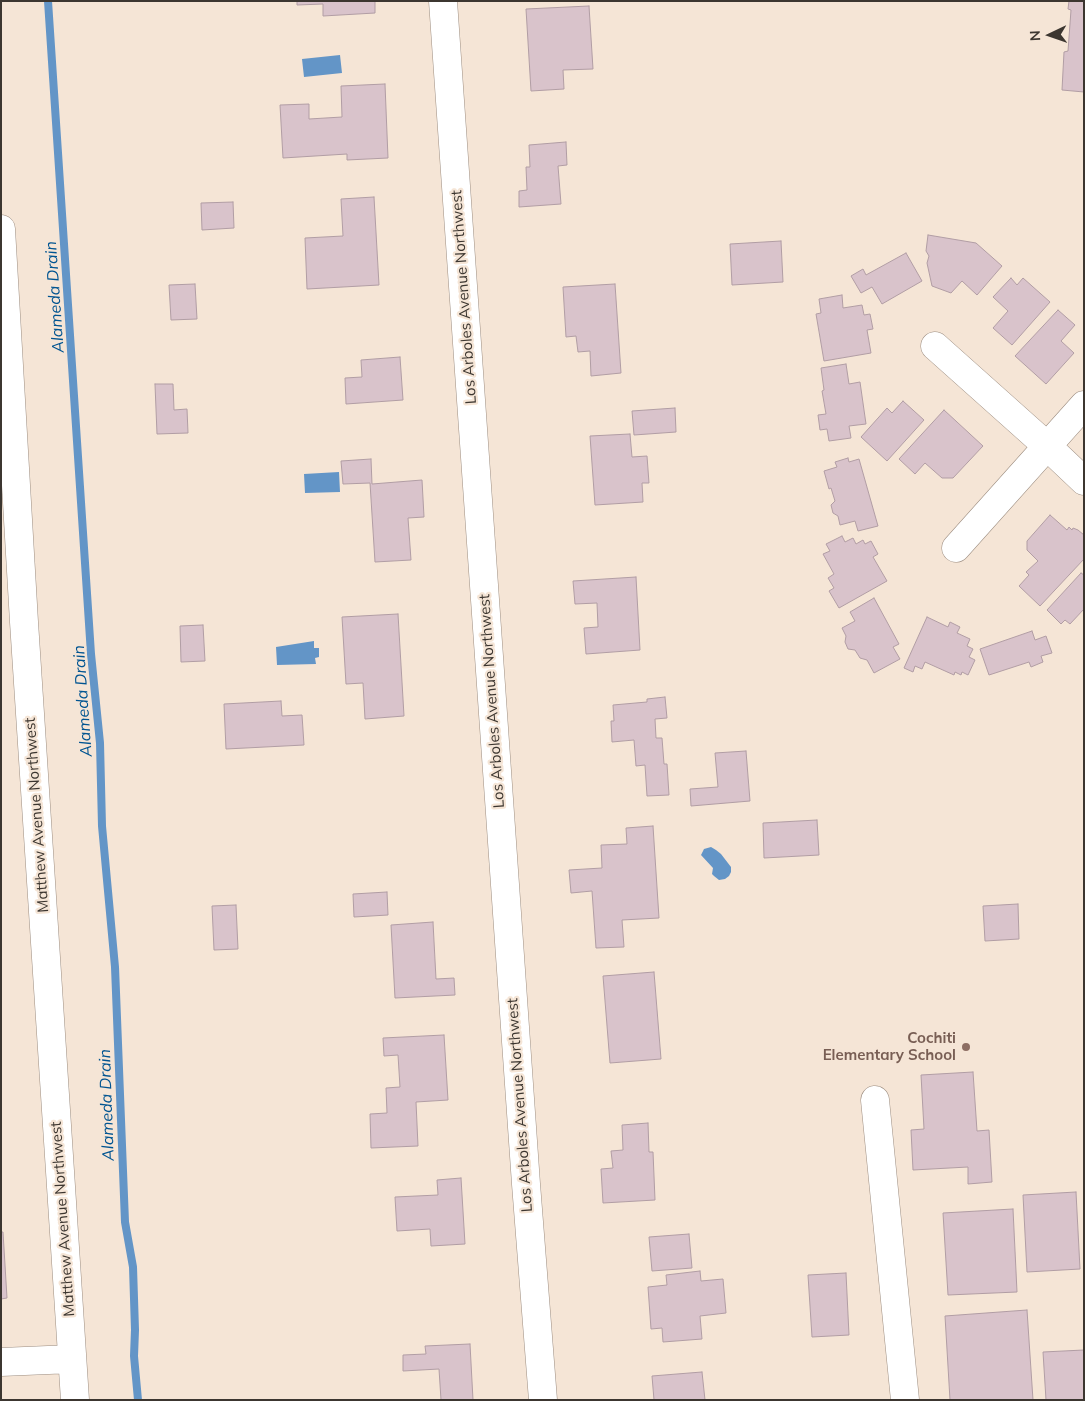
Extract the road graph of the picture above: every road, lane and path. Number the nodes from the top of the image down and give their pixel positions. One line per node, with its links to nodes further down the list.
1 (443, 1): 14 (street, Los Arboles Avenue Northwest)
2 (1, 230): 7 (street, Matthew Avenue Northwest)
3 (935, 346): 5 (street)
4 (1084, 405): 5 (street)
5 (1047, 446): 6 (street); 8 (street)
6 (1084, 481)
7 (10, 545): 9 (street, Matthew Avenue Northwest)
8 (956, 548)
9 (13, 622): 11 (street, Matthew Avenue Northwest)
10 (875, 1100): 15 (street)
11 (72, 1359): 12 (street); 13 (street, Matthew Avenue Northwest)
12 (1, 1362)
13 (75, 1400)
14 (543, 1400)
15 (905, 1400)

